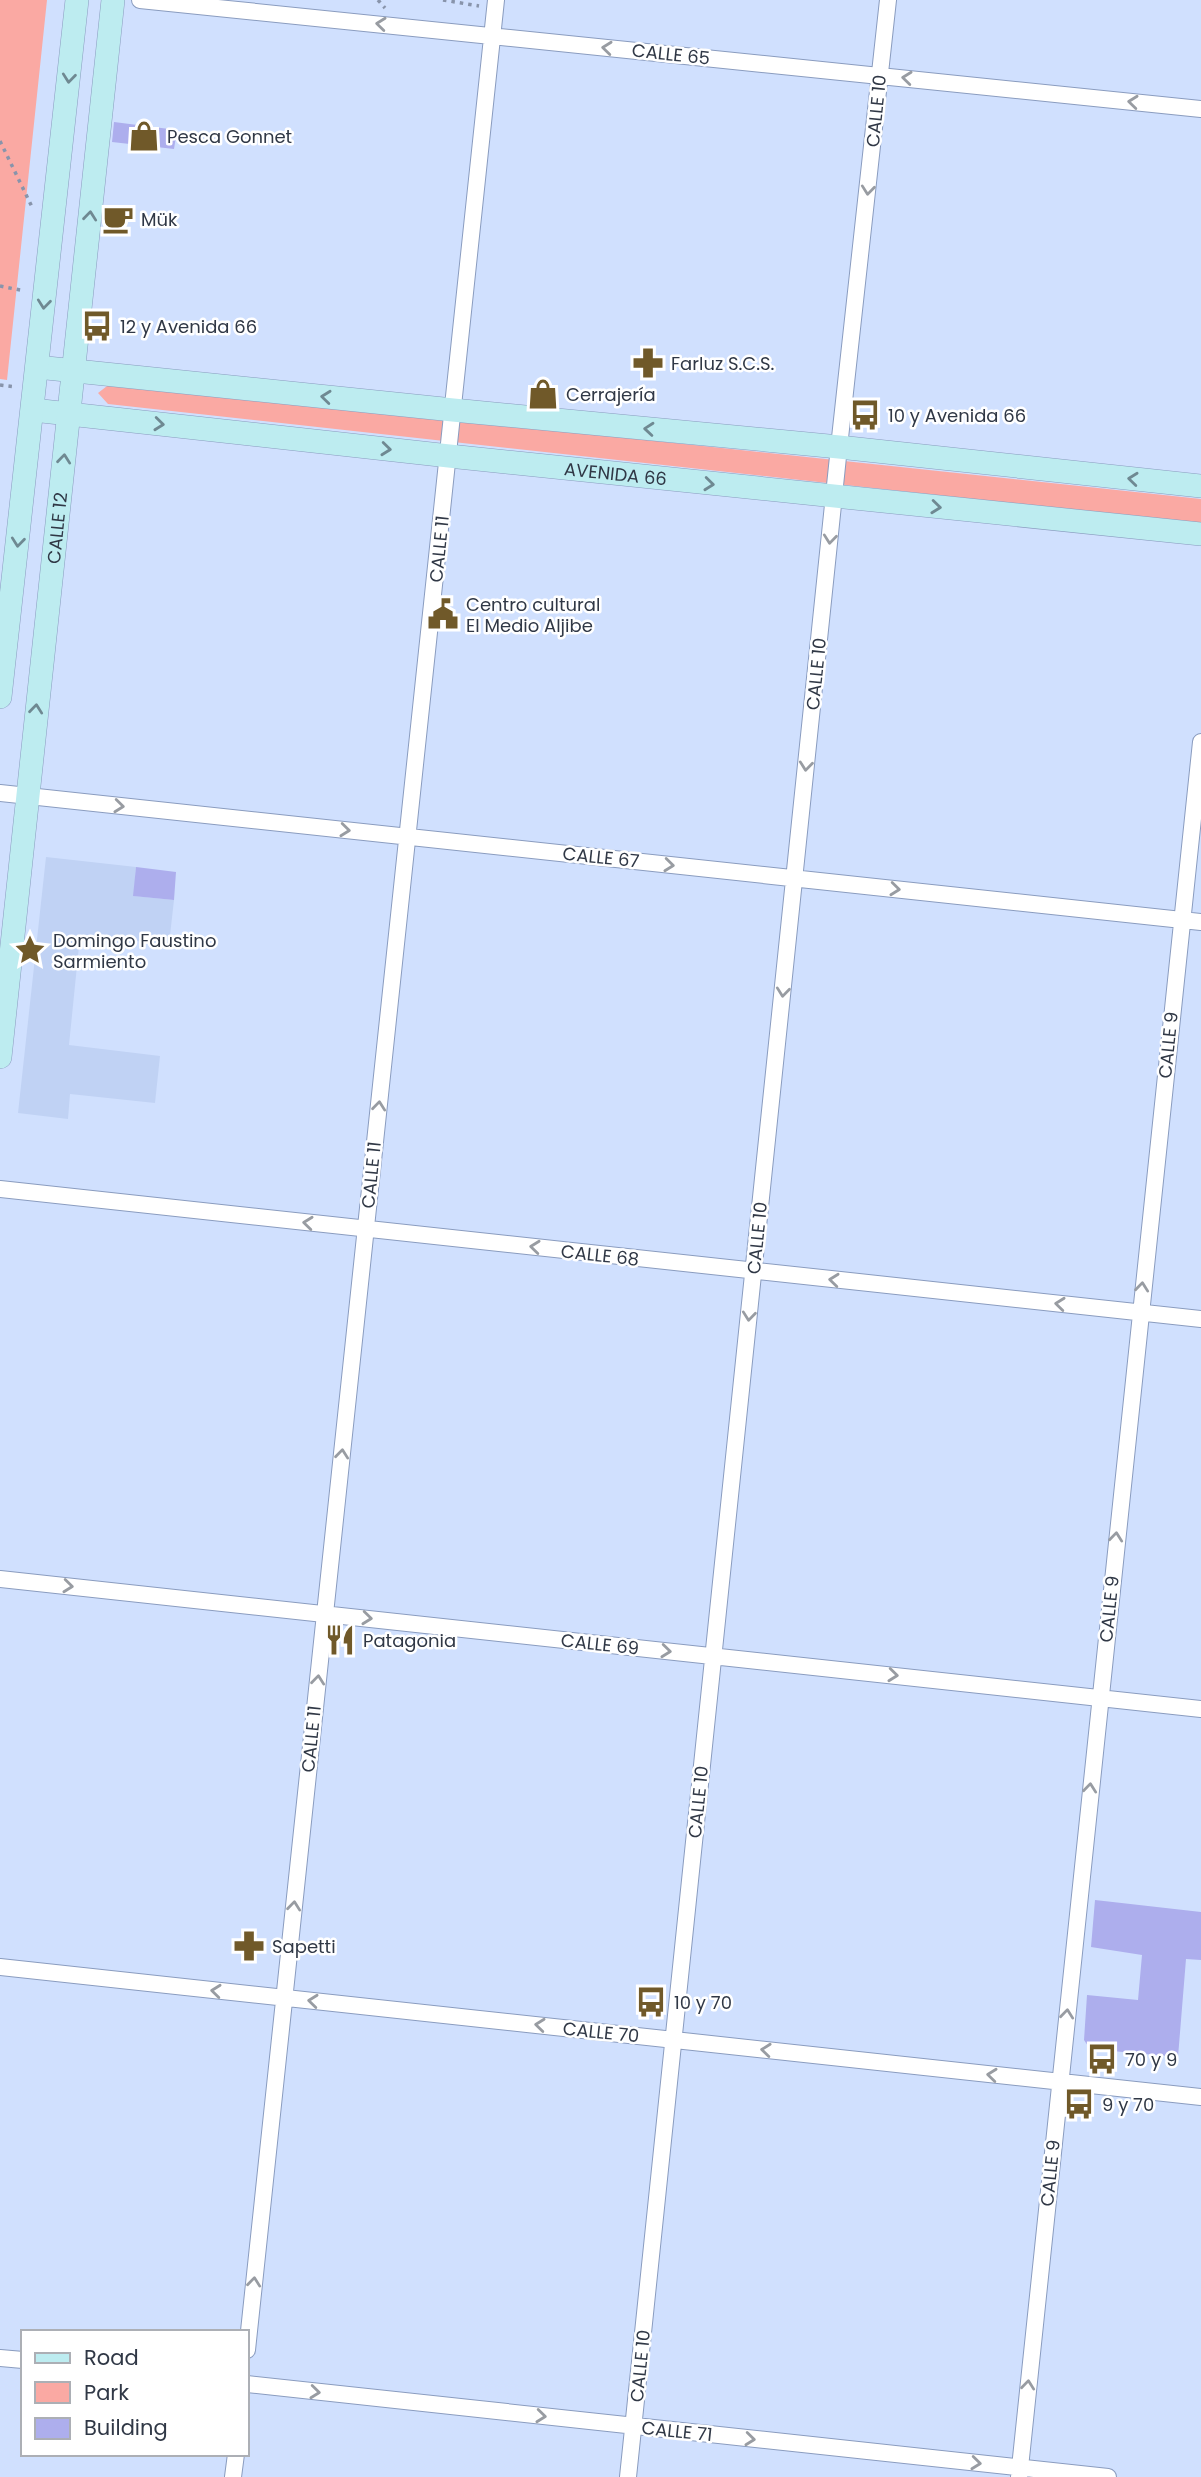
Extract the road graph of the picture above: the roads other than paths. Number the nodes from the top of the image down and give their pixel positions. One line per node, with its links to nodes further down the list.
1 (77, 0): 9 (main road, CALLE 12, one-way to 9)
2 (113, 0): 10 (main road, CALLE 12, one-way to 2)
3 (140, 0): 6 (street, CALLE 65, one-way to 3)
4 (496, 0): 6 (street, CALLE 11)
5 (888, 0): 7 (street, CALLE 10)
6 (492, 36): 7 (street, CALLE 65, one-way to 6); 12 (street, CALLE 11)
7 (880, 76): 8 (street, CALLE 65, one-way to 7); 14 (street, CALLE 10, one-way to 14)
8 (1201, 108)
9 (37, 367): 10 (main road); 11 (main road, CALLE 12)
10 (74, 371): 12 (main road, one-way to 10); 13 (main road, CALLE 12)
11 (33, 410): 13 (main road, AVENIDA 66); 19 (main road, CALLE 12, one-way to 19)
12 (453, 411): 14 (main road, one-way to 12); 15 (street, CALLE 11)
13 (69, 414): 15 (main road, AVENIDA 66, one-way to 15); 22 (main road, CALLE 12, one-way to 13)
14 (839, 447): 16 (main road, one-way to 14); 17 (street, CALLE 10)
15 (449, 456): 17 (main road, AVENIDA 66, one-way to 17); 23 (street, CALLE 11)
16 (1201, 486)
17 (835, 496): 18 (main road, AVENIDA 66, one-way to 18); 24 (street, CALLE 10, one-way to 24)
18 (1201, 534)
19 (0, 697)
20 (1201, 741): 25 (street, CALLE 9)
21 (0, 793): 22 (street, CALLE 67)
22 (27, 796): 23 (street, CALLE 67, one-way to 23); 27 (main road, CALLE 12)
23 (407, 837): 24 (street, CALLE 67, one-way to 24); 29 (street, CALLE 11, one-way to 23)
24 (795, 878): 25 (street, CALLE 67, one-way to 25); 30 (street, CALLE 10, one-way to 30)
25 (1181, 919): 26 (street, CALLE 67); 31 (street, CALLE 9, one-way to 25)
26 (1201, 922)
27 (0, 1057)
28 (0, 1189): 29 (street, CALLE 68, one-way to 28)
29 (366, 1229): 30 (street, CALLE 68, one-way to 29); 34 (street, CALLE 11, one-way to 29)
30 (754, 1271): 31 (street, CALLE 68, one-way to 30); 35 (street, CALLE 10, one-way to 35)
31 (1140, 1313): 32 (street, CALLE 68); 36 (street, CALLE 9, one-way to 31)
32 (1201, 1319)
33 (0, 1578): 34 (street, CALLE 69, one-way to 34)
34 (325, 1614): 35 (street, CALLE 69, one-way to 35); 39 (street, CALLE 11, one-way to 34)
35 (714, 1656): 36 (street, CALLE 69, one-way to 36); 40 (street, CALLE 10)
36 (1100, 1698): 37 (street, CALLE 69); 41 (street, CALLE 9, one-way to 36)
37 (1201, 1709)
38 (0, 1967): 39 (street, CALLE 70, one-way to 38)
39 (284, 1998): 40 (street, CALLE 70, one-way to 39); 43 (street, CALLE 11, one-way to 39)
40 (674, 2040): 41 (street, CALLE 70, one-way to 40); 47 (street, CALLE 10)
41 (1060, 2082): 42 (street, CALLE 70); 49 (street, CALLE 9, one-way to 41)
42 (1201, 2097)
43 (248, 2340)
44 (0, 2358): 45 (street)
45 (21, 2360)
46 (248, 2384): 47 (street, CALLE 71, one-way to 47)
47 (634, 2426): 49 (street, CALLE 71, one-way to 49); 51 (street, CALLE 10)
48 (236, 2456): 50 (street)
49 (1019, 2472): 52 (street, CALLE 71)
50 (233, 2477)
51 (628, 2477)
52 (1108, 2477)

